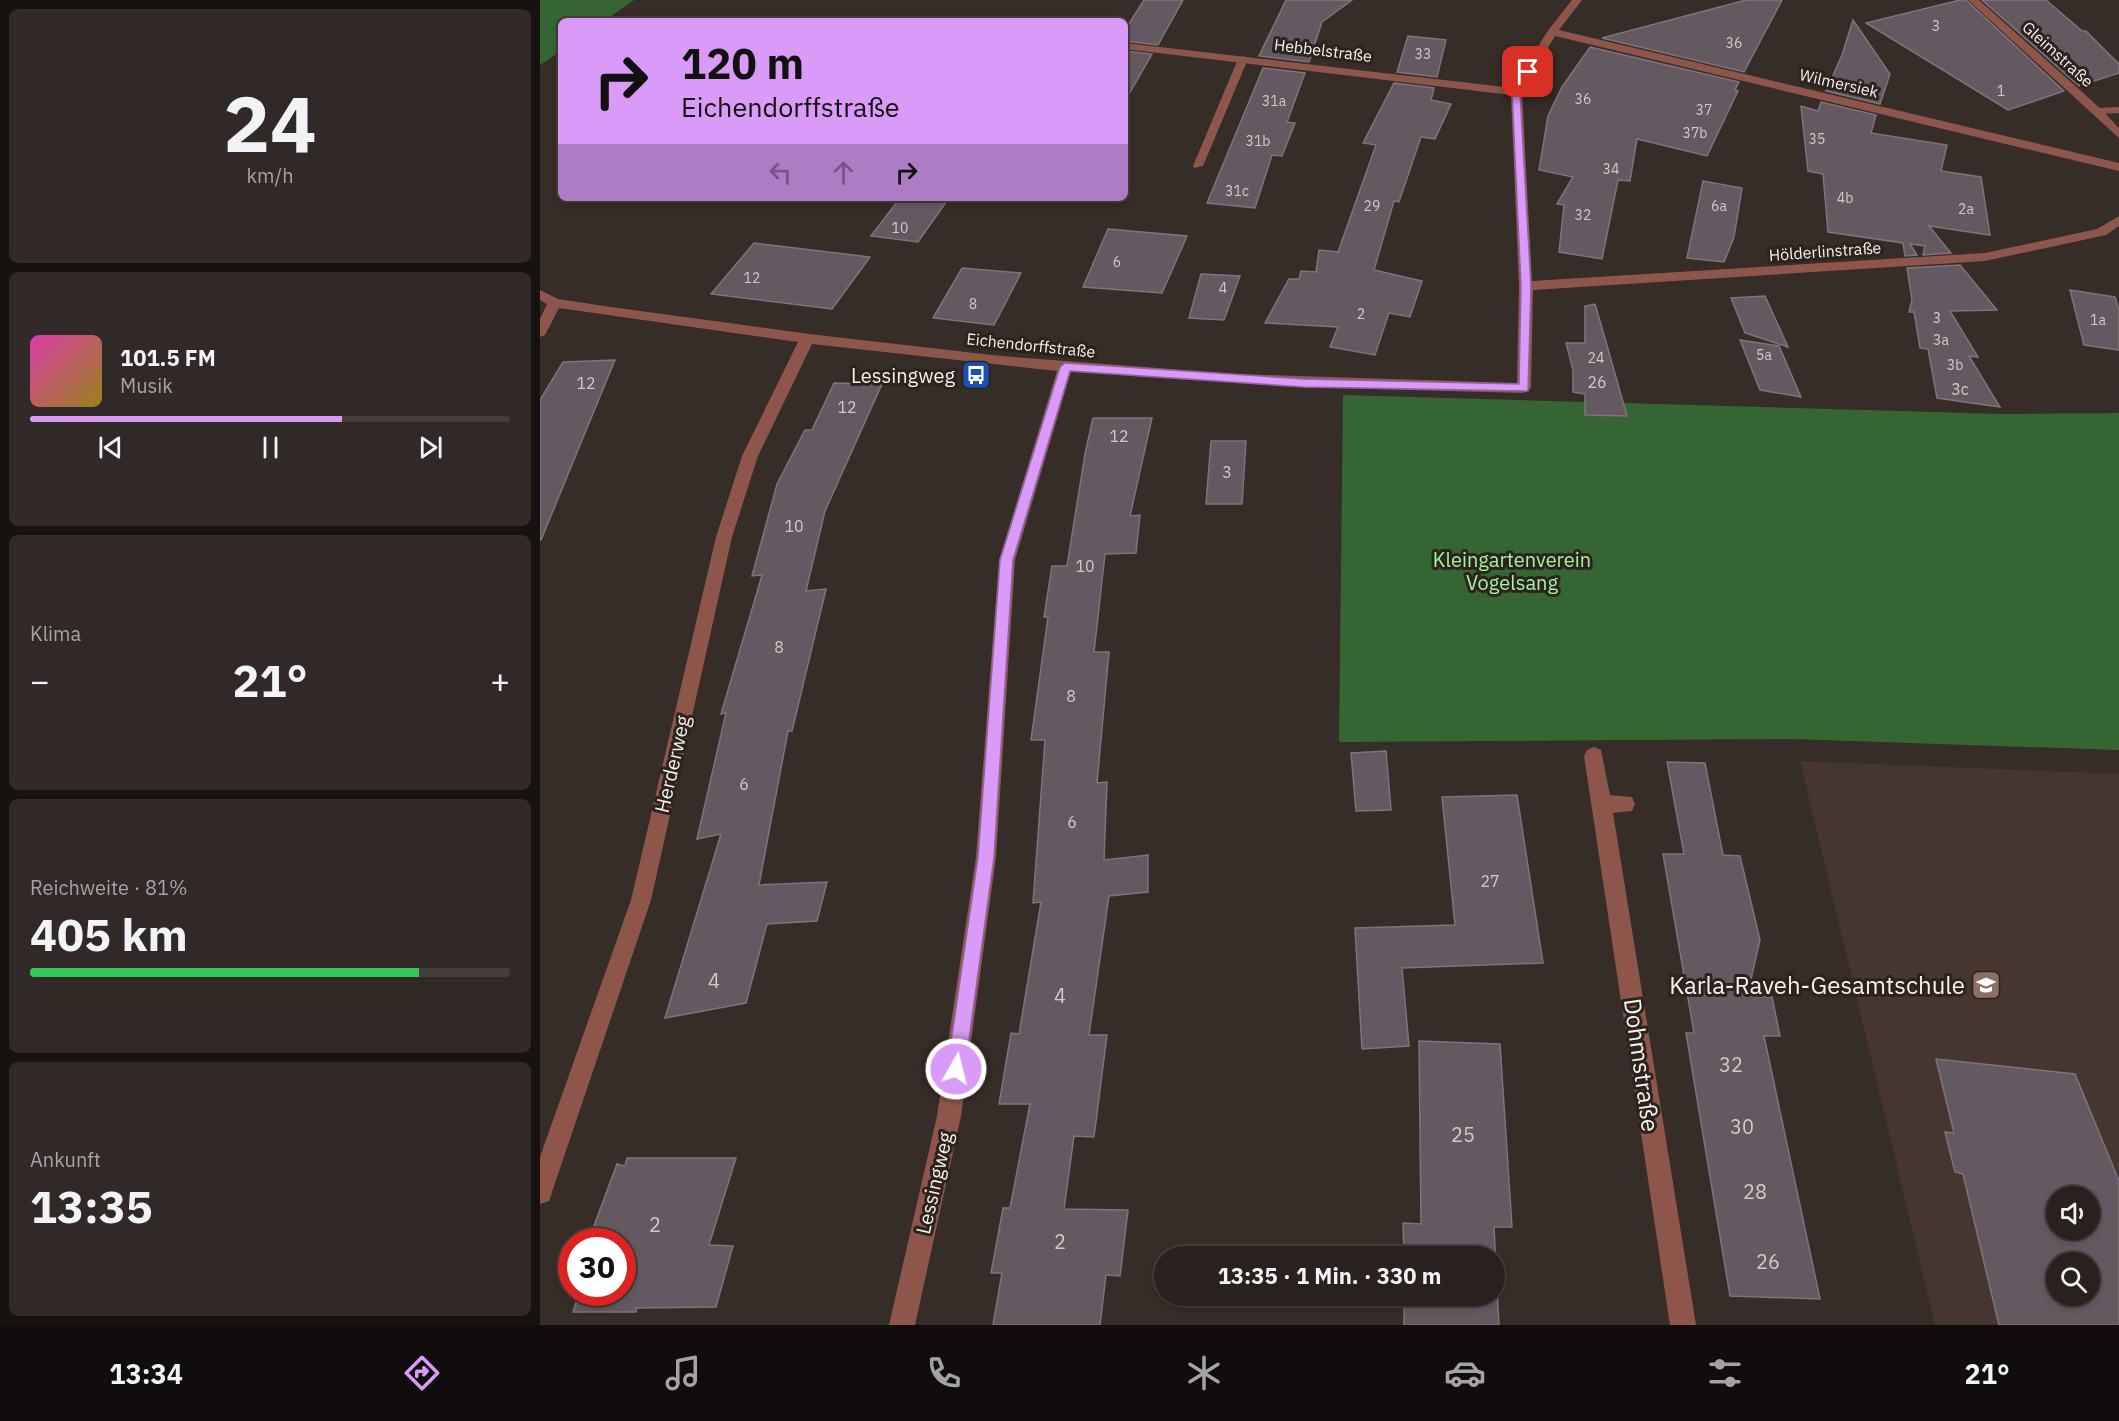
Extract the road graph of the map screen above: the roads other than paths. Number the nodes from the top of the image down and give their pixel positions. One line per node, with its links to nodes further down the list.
1 (1577, 0): 3 (street)
2 (1972, 0): 7 (street, Gleimstraße)
3 (1552, 32): 6 (street); 11 (street, Wilmersiek)
4 (1128, 46): 5 (street, Hebbelstraße)
5 (1243, 59): 6 (street, Hebbelstraße); 10 (lane)
6 (1516, 92): 13 (street)
7 (2097, 111): 8 (lane); 9 (street, Gleimstraße)
8 (2119, 111)
9 (2119, 135)
10 (1198, 166)
11 (2119, 167)
12 (2119, 220): 13 (street, Hölderlinstraße)
13 (1526, 286): 18 (street, Eichendorffstraße)
14 (540, 294): 15 (street, Eichendorffstraße)
15 (555, 303): 16 (street); 17 (street, Eichendorffstraße)
16 (540, 332)
17 (807, 339): 18 (street, Eichendorffstraße); 22 (street, Herderweg)
18 (1065, 367): 23 (street, Lessingweg)
19 (1594, 756): 20 (street, Dohmstraße)
20 (1601, 804): 21 (street); 24 (street, Dohmstraße)
21 (1625, 804)
22 (540, 1192)
23 (902, 1325)
24 (1683, 1325)

